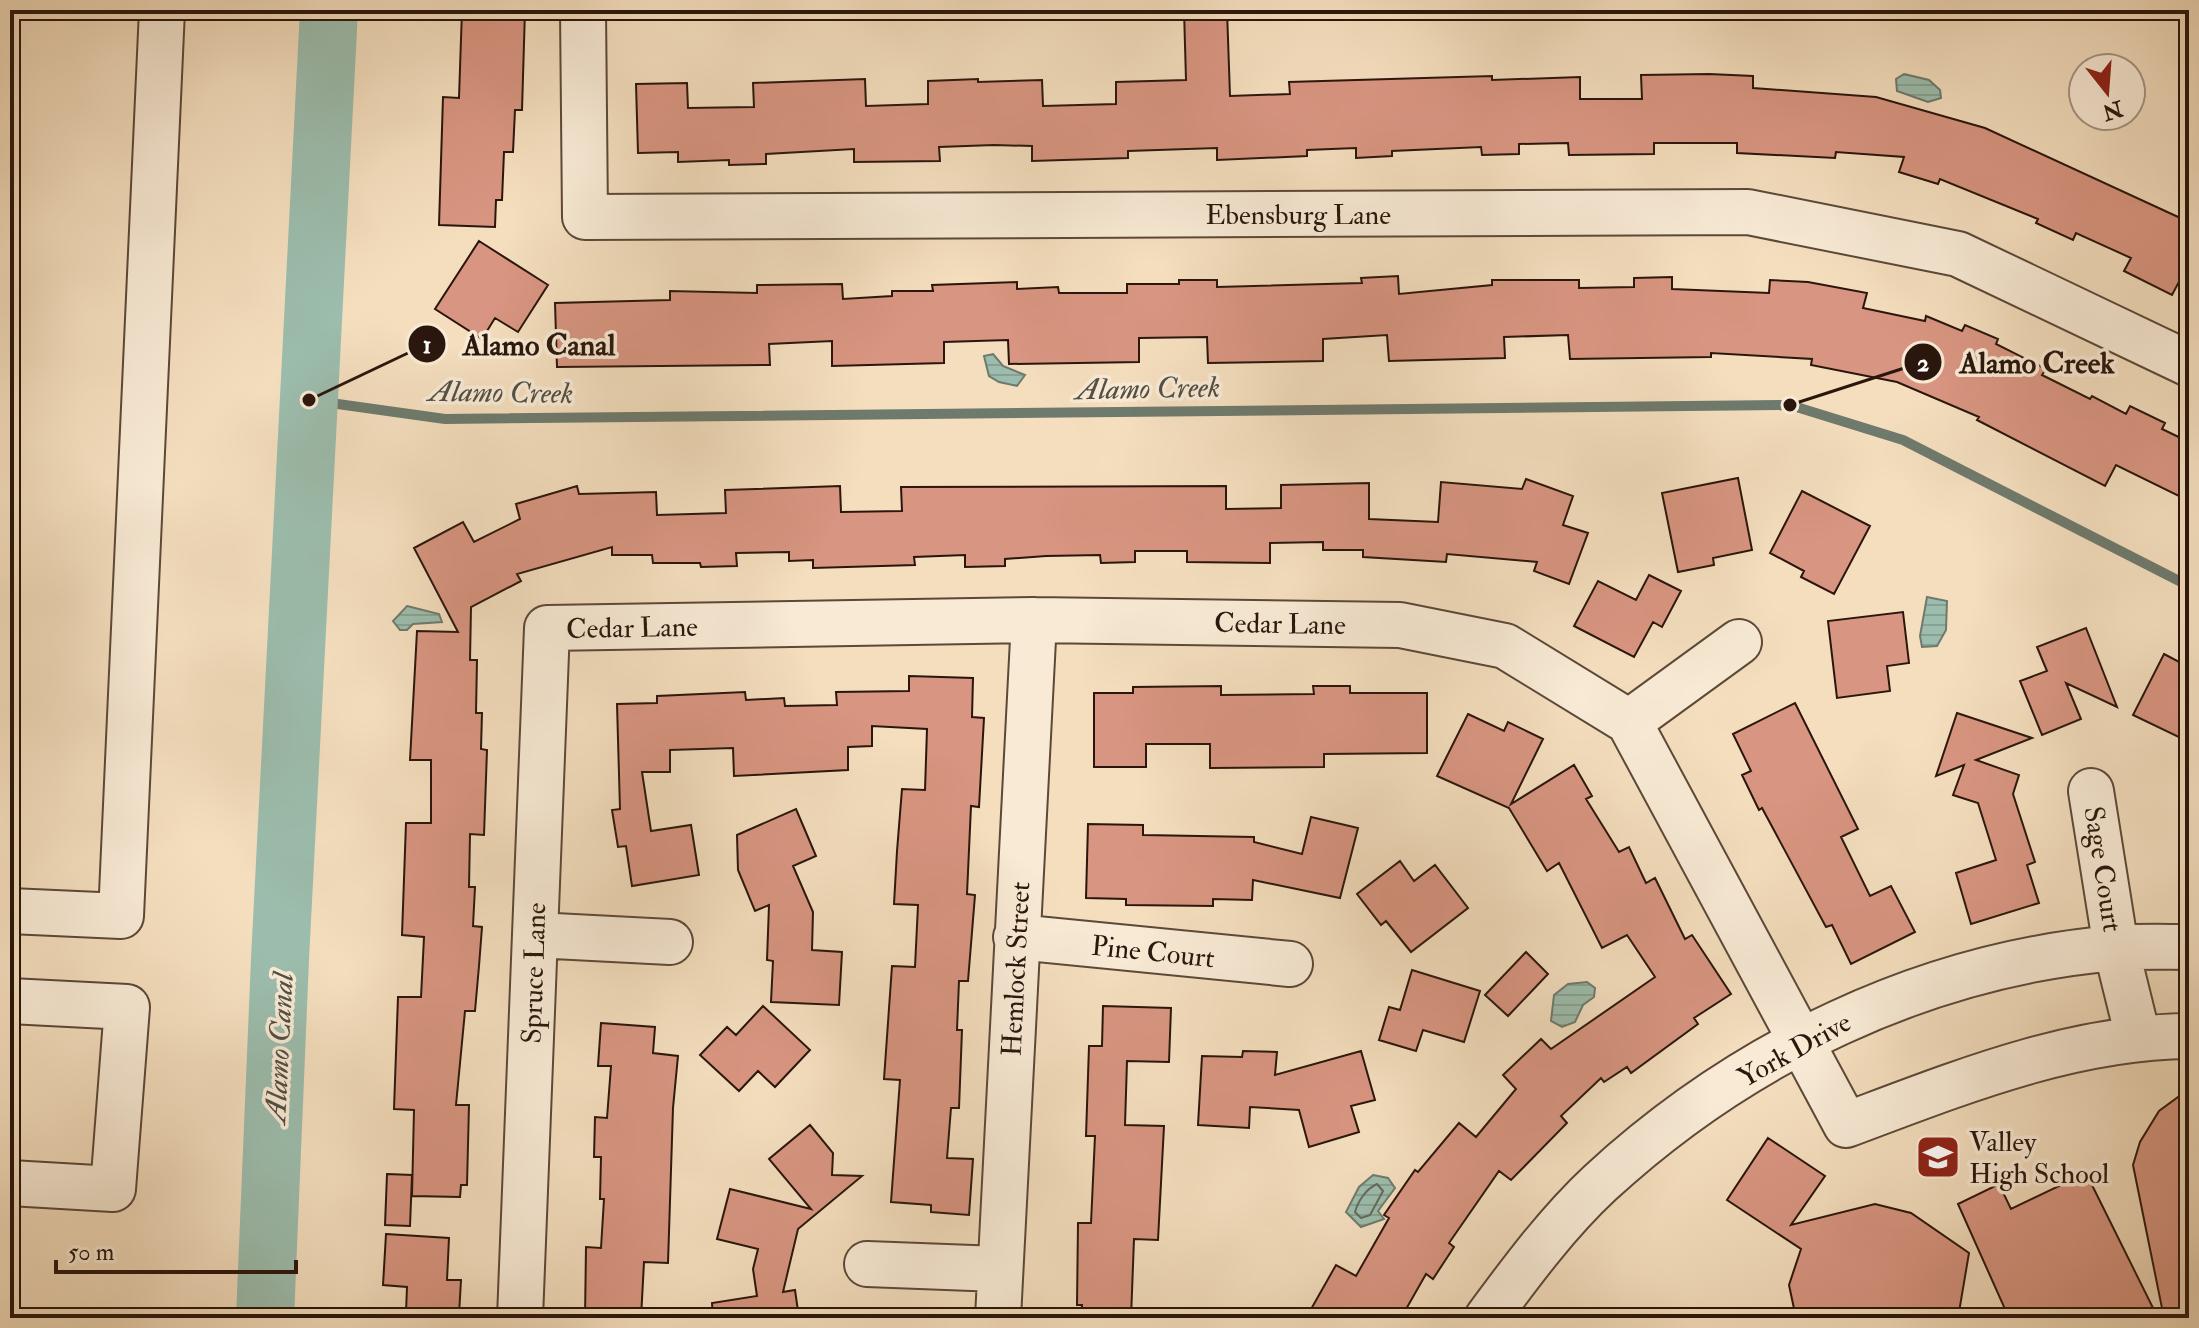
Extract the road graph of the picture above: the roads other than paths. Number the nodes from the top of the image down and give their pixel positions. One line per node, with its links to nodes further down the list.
1 (162, 10): 9 (street)
2 (583, 10): 3 (street, Ebensburg Lane)
3 (2189, 364)
4 (1034, 620): 5 (street, Cedar Lane); 7 (street, Cedar Lane); 11 (street, Hemlock Street)
5 (547, 628): 10 (street, Spruce Lane)
6 (1739, 642): 7 (street)
7 (1629, 722): 19 (street)
8 (2091, 791): 14 (street, Sage Court)
9 (10, 911)
10 (535, 935): 12 (street); 23 (street, Spruce Lane)
11 (1016, 937): 15 (street, Pine Court); 22 (street, Hemlock Street)
12 (670, 942)
13 (2189, 947): 14 (street, York Drive)
14 (2116, 948): 18 (street, Sage Court); 19 (street, York Drive)
15 (1290, 964)
16 (10, 1001): 20 (street)
17 (2189, 1036): 18 (street)
18 (2138, 1037): 19 (street)
19 (1801, 1039): 25 (street, York Drive)
20 (10, 1183)
21 (867, 1264): 22 (street)
22 (999, 1269): 24 (street, Hemlock Street)
23 (520, 1318)
24 (998, 1318)
25 (1487, 1318)

